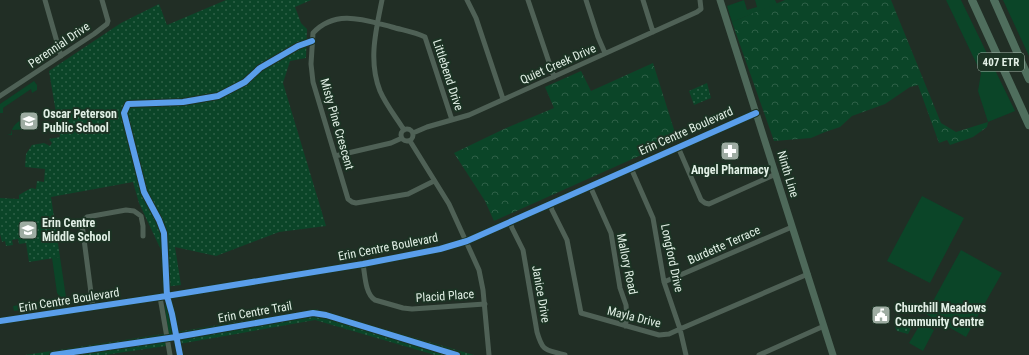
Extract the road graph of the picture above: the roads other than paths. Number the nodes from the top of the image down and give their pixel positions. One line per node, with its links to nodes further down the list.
1 (45, 0): 15 (street)
2 (102, 0): 15 (street, Perennial Drive)
3 (382, 0): 12 (street)
4 (467, 0): 19 (street)
5 (528, 0): 16 (street)
6 (586, 0): 14 (street)
7 (643, 0): 13 (street)
8 (700, 0): 13 (street, Quiet Creek Drive)
9 (720, 0): 20 (main road, Ninth Line)
10 (972, 0): 22 (highway, 407 ETR)
11 (994, 0): 17 (highway, 407 ETR)
12 (378, 24): 21 (street, Littlebend Drive); 23 (street); 28 (street, Misty Pine Crescent)
13 (653, 32): 14 (street, Quiet Creek Drive)
14 (606, 53): 16 (street, Quiet Creek Drive)
15 (60, 56): 18 (street, Perennial Drive)
16 (554, 77): 19 (street, Quiet Creek Drive)
17 (1029, 79)
18 (0, 96)
19 (504, 99): 21 (street, Quiet Creek Drive)
20 (756, 113): 27 (street, Erin Centre Boulevard); 30 (main road, Ninth Line)
21 (452, 120): 24 (street, Quiet Creek Drive)
22 (1029, 125)
23 (404, 130): 24 (street); 25 (street)
24 (413, 133): 26 (street)
25 (401, 139): 26 (street); 28 (street)
26 (410, 141): 31 (street)
27 (678, 147): 29 (street, Erin Centre Boulevard); 30 (street)
28 (335, 156): 31 (street, Misty Pine Crescent)
29 (631, 168): 32 (street, Erin Centre Boulevard); 40 (street, Longford Drive)
30 (776, 174): 35 (main road, Ninth Line)
31 (434, 181): 37 (street)
32 (590, 186): 33 (street, Erin Centre Boulevard); 45 (street, Mallory Road)
33 (550, 204): 34 (street, Erin Centre Boulevard); 45 (street, Mayla Drive)
34 (510, 222): 37 (street, Erin Centre Boulevard); 50 (street, Janice Drive)
35 (792, 226): 39 (main road, Ninth Line); 40 (street, Burdette Terrace)
36 (143, 236): 43 (street)
37 (467, 241): 38 (street, Erin Centre Boulevard); 42 (street)
38 (363, 264): 41 (street, Erin Centre Boulevard); 42 (street, Placid Place)
39 (808, 274): 46 (main road, Ninth Line); 47 (street, Mayla Drive)
40 (664, 282): 47 (street, Longford Drive)
41 (160, 297): 43 (street, Erin Centre Boulevard); 48 (street)
42 (484, 304): 49 (street)
43 (93, 308): 44 (street, Erin Centre Boulevard)
44 (0, 321)
45 (625, 326): 47 (street, Mayla Drive)
46 (824, 326): 52 (street); 53 (main road, Ninth Line)
47 (680, 329): 51 (street, Longford Drive)
48 (170, 355)
49 (489, 355)
50 (565, 355)
51 (686, 355)
52 (759, 355)
53 (833, 355)

